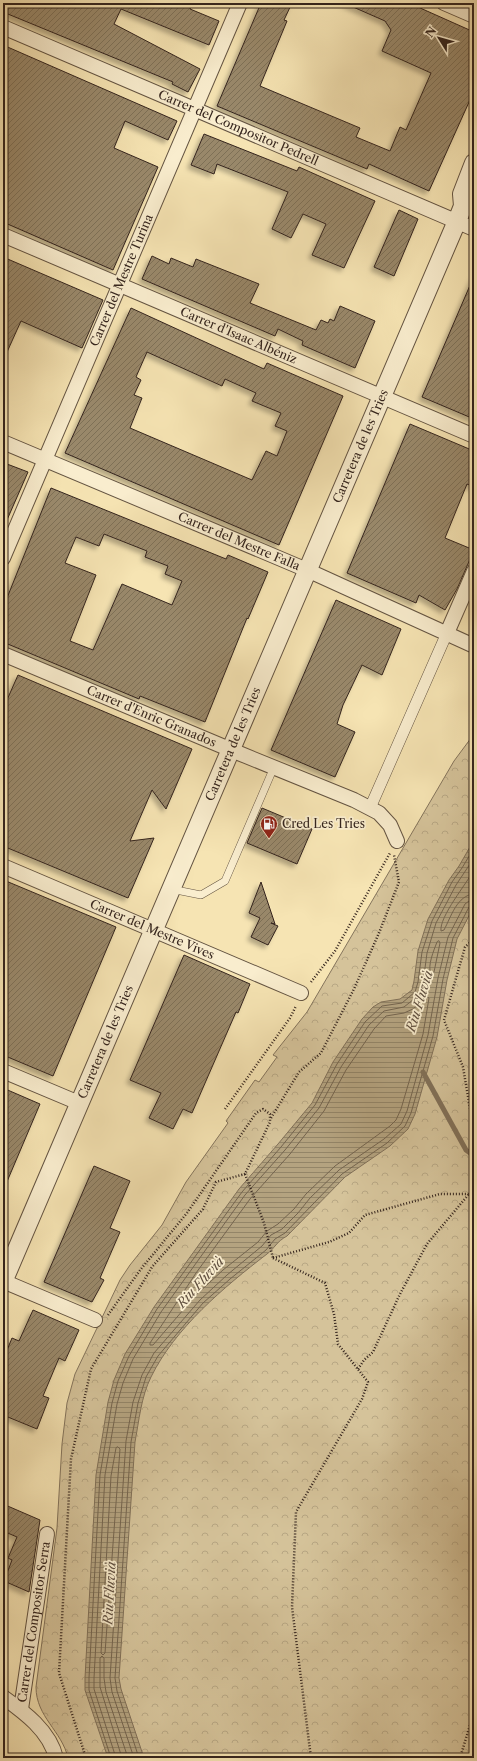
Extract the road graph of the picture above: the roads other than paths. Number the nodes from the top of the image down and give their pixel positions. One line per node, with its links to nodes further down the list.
1 (240, 3): 5 (street, Carrer del Mestre Turina)
2 (444, 3): 3 (street)
3 (474, 16)
4 (3, 27): 5 (street, Carrer del Compositor Pedrell)
5 (194, 109): 7 (street, Carrer del Compositor Pedrell); 10 (street, Carrer del Mestre Turina)
6 (474, 163): 7 (street, Carretera de les Tries)
7 (464, 210): 8 (street, Carrer del Compositor Pedrell); 11 (street, Carretera de les Tries)
8 (474, 229)
9 (3, 235): 10 (street, Carrer d'Isaac Albéniz)
10 (120, 285): 11 (street, Carrer d'Isaac Albéniz); 14 (street, Carrer del Mestre Turina)
11 (382, 396): 12 (street, Carrer d'Isaac Albéniz); 16 (street, Carretera de les Tries)
12 (474, 436)
13 (3, 442): 14 (street, Carrer del Mestre Falla)
14 (45, 459): 15 (street, Carrer del Mestre Turina); 16 (street, Carrer del Mestre Falla)
15 (3, 558)
16 (308, 570): 18 (street, Carrer del Mestre Falla); 21 (street, Carretera de les Tries)
17 (474, 571): 18 (street)
18 (447, 633): 19 (street, Carrer del Mestre Falla); 23 (street)
19 (474, 646)
20 (3, 654): 21 (street, Carrer d'Enric Granados)
21 (231, 750): 22 (street, Carrer d'Enric Granados); 26 (street, Carretera de les Tries)
22 (274, 767): 23 (street, Carrer d'Enric Granados); 26 (lane)
23 (370, 808): 24 (street, Carrer d'Enric Granados)
24 (395, 845)
25 (3, 866): 27 (street, Carrer del Mestre Vives)
26 (171, 889): 27 (street, Carretera de les Tries)
27 (153, 930): 28 (street, Carrer del Mestre Vives); 30 (street, Carretera de les Tries)
28 (301, 993)
29 (3, 1071): 30 (street)
30 (80, 1103): 31 (street, Carretera de les Tries)
31 (3, 1281): 32 (street)
32 (95, 1320)
33 (48, 1534): 35 (street, Carrer del Compositor Serra)
34 (3, 1696): 35 (street)
35 (21, 1710): 36 (street)
36 (56, 1758)

